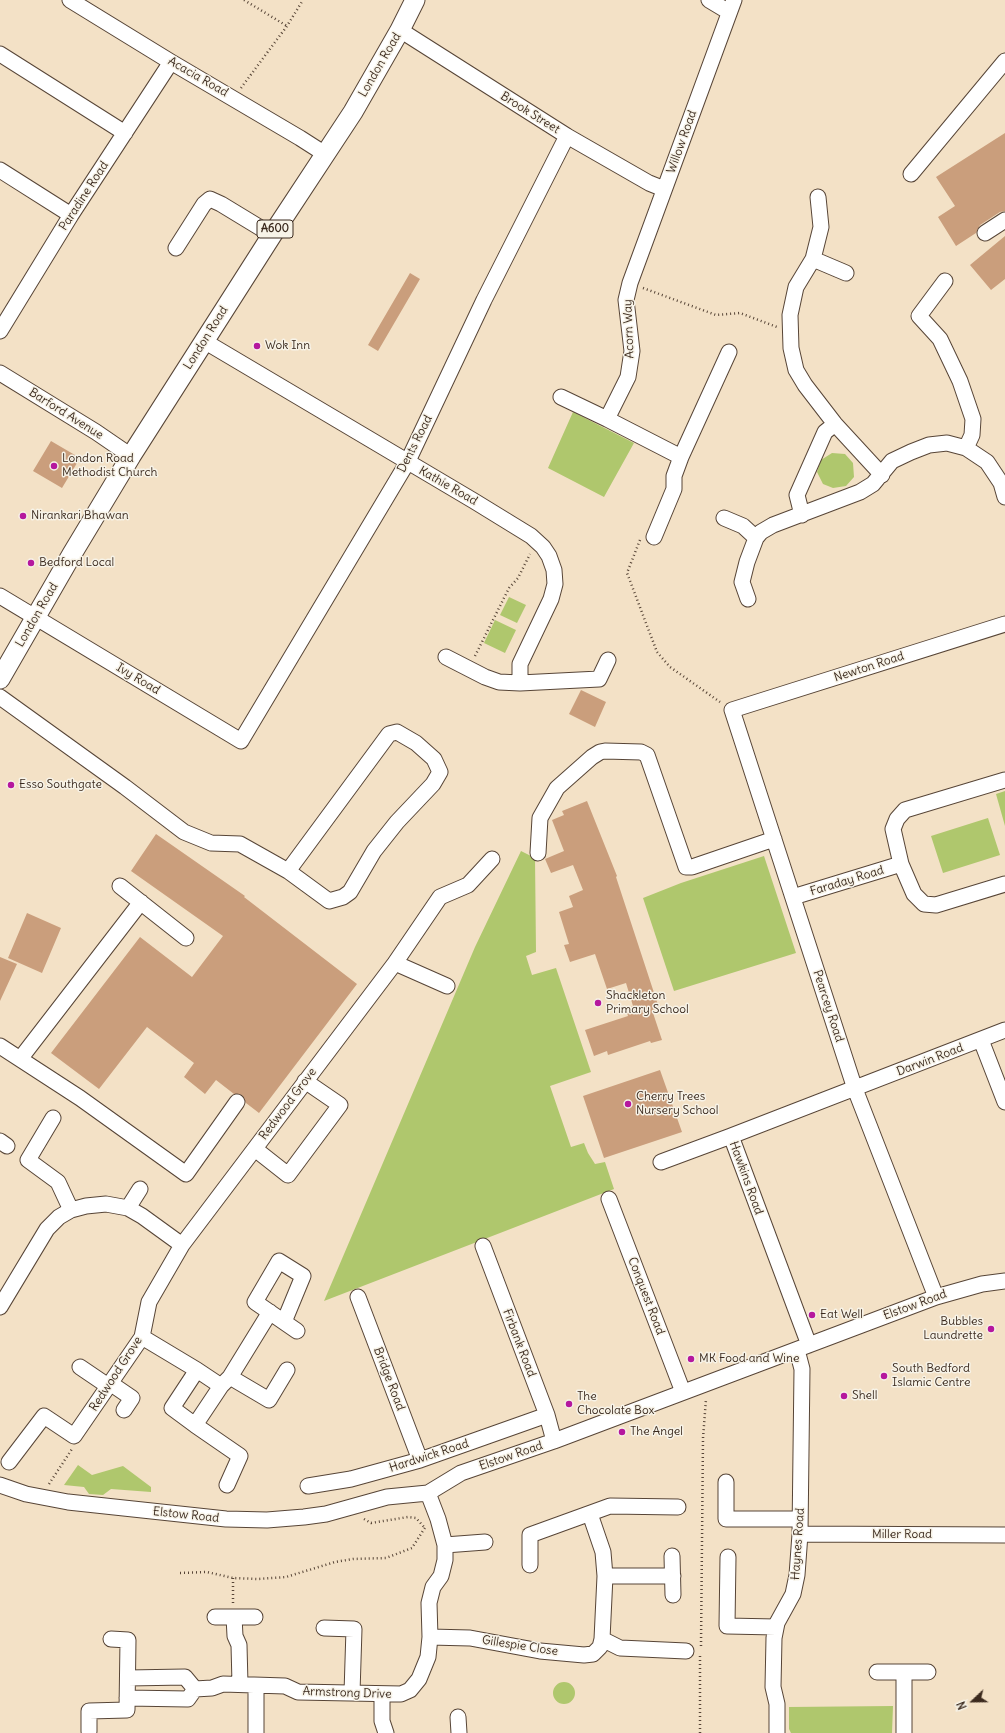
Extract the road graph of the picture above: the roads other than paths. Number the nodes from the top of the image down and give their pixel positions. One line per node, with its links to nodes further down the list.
1 (70, 0): 8 (street, Acacia Road)
2 (415, 0): 5 (main road, London Road / A600)
3 (709, 0): 4 (street)
4 (732, 6): 14 (street, Willow Road)
5 (400, 30): 10 (street, Brook Street); 11 (main road, London Road / A600)
6 (0, 54): 9 (street)
7 (1005, 61): 13 (street)
8 (171, 62): 9 (street, Paradine Road); 11 (street, Acacia Road)
9 (125, 133): 16 (street, Paradine Road)
10 (567, 136): 14 (street, Brook Street); 35 (street, Dents Road)
11 (325, 154): 19 (main road, London Road / A600)
12 (0, 170): 16 (street)
13 (911, 174)
14 (664, 189): 24 (street, Willow Road)
15 (818, 197): 21 (street)
16 (71, 215): 25 (street, Paradine Road)
17 (1005, 220): 18 (street)
18 (985, 233)
19 (272, 235): 20 (street); 26 (main road, London Road / A600)
20 (176, 248)
21 (813, 259): 22 (street); 31 (street)
22 (846, 273)
23 (945, 281): 32 (street)
24 (630, 283): 30 (street, Acorn Way)
25 (0, 331)
26 (204, 341): 33 (main road, London Road / A600); 35 (street, Kathie Road)
27 (729, 352): 34 (street)
28 (0, 373): 33 (street, Barford Avenue)
29 (561, 397): 30 (street)
30 (607, 419): 34 (street)
31 (835, 424): 36 (street); 38 (street)
32 (966, 448): 36 (street); 37 (street)
33 (131, 456): 44 (main road, London Road / A600)
34 (681, 457): 40 (street)
35 (407, 463): 49 (street, Kathie Road); 52 (street, Dents Road)
36 (882, 475): 38 (street)
37 (1005, 497)
38 (802, 514): 41 (street)
39 (724, 518): 41 (street)
40 (647, 538)
41 (756, 538): 43 (street)
42 (0, 596): 44 (street, Ivy Road)
43 (748, 599)
44 (36, 617): 48 (main road, London Road / A600); 52 (street, Ivy Road)
45 (1005, 624): 51 (street, Newton Road)
46 (446, 657): 49 (street)
47 (608, 660): 49 (street)
48 (0, 679)
49 (520, 683)
50 (0, 697): 58 (street)
51 (732, 710): 54 (street, Pearcey Road)
52 (241, 741)
53 (1005, 780): 57 (street)
54 (774, 839): 55 (street); 61 (street, Pearcey Road)
55 (538, 854)
56 (492, 859): 64 (street, Redwood Grove)
57 (901, 864): 59 (street); 61 (street, Faraday Road)
58 (288, 871): 58 (street)
59 (1005, 884)
60 (120, 886): 62 (street)
61 (793, 897): 71 (street, Pearcey Road)
62 (141, 902): 63 (street); 69 (street)
63 (186, 938)
64 (395, 963): 65 (street); 70 (street, Redwood Grove)
65 (447, 986)
66 (1005, 1030): 67 (street, Darwin Road)
67 (981, 1040): 71 (street, Darwin Road); 73 (street)
68 (0, 1046): 69 (street)
69 (20, 1060): 72 (street)
70 (306, 1081): 76 (street, Redwood Grove); 76 (street)
71 (855, 1089): 75 (street, Hawkins Road); 86 (street, Pearcey Road)
72 (237, 1102)
73 (1005, 1102)
74 (53, 1118): 81 (street)
75 (730, 1136): 77 (street); 92 (street, Hawkins Road)
76 (255, 1149): 82 (street, Redwood Grove)
77 (661, 1162)
78 (140, 1189): 80 (street)
79 (609, 1200): 98 (street, Conquest Road)
80 (128, 1208): 81 (street); 82 (street)
81 (71, 1210): 87 (street)
82 (182, 1245): 91 (street, Redwood Grove)
83 (483, 1246): 100 (street, Firbank Road)
84 (1005, 1281): 86 (street, Elstow Road)
85 (358, 1297): 103 (street, Bridge Road)
86 (936, 1297): 92 (street, Elstow Road)
87 (0, 1307)
88 (270, 1312): 89 (street); 89 (street); 96 (street)
89 (284, 1322): 90 (street)
90 (297, 1331)
91 (142, 1337): 94 (street); 97 (street, Redwood Grove)
92 (803, 1348): 98 (street, Elstow Road); 112 (street, Haynes Road)
93 (80, 1368): 97 (street)
94 (198, 1370): 96 (street); 101 (street)
95 (287, 1370): 96 (street)
96 (225, 1382): 101 (street)
97 (109, 1384): 99 (street); 104 (street, Redwood Grove)
98 (683, 1392): 102 (street, Elstow Road)
99 (124, 1410)
100 (547, 1415): 102 (street, Firbank Road); 103 (street, Hardwick Road)
101 (195, 1425): 107 (street)
102 (554, 1441): 109 (street, Elstow Road)
103 (420, 1460): 108 (street, Hardwick Road)
104 (9, 1462)
105 (726, 1482): 112 (street)
106 (0, 1485): 109 (street, Elstow Road)
107 (227, 1485)
108 (308, 1486)
109 (428, 1493): 116 (street, Armstrong Drive)
110 (678, 1507): 111 (street)
111 (590, 1514): 119 (street); 120 (street)
112 (800, 1519): 113 (street, Haynes Road)
113 (800, 1534): 114 (street, Miller Road); 126 (street, Haynes Road)
114 (1005, 1535)
115 (485, 1542): 116 (street)
116 (445, 1545): 128 (street, Armstrong Drive)
117 (672, 1556): 121 (street)
118 (728, 1557): 126 (street)
119 (530, 1566)
120 (605, 1576): 121 (street); 130 (street)
121 (673, 1576): 122 (street)
122 (673, 1595)
123 (215, 1617): 124 (street)
124 (234, 1617): 125 (street); 136 (street)
125 (255, 1617)
126 (776, 1627): 147 (street, Haynes Road)
127 (324, 1628): 139 (street)
128 (430, 1637): 130 (street, Gillespie Close); 140 (street, Armstrong Drive)
129 (111, 1639): 132 (street)
130 (602, 1639): 131 (street)
131 (686, 1651)
132 (128, 1672): 138 (street); 141 (street)
133 (877, 1672): 134 (street)
134 (904, 1672): 135 (street); 148 (street)
135 (928, 1672)
136 (240, 1684): 137 (street, Armstrong Drive); 138 (street, Armstrong Drive)
137 (256, 1686): 139 (street, Armstrong Drive); 144 (street)
138 (195, 1689): 141 (street)
139 (352, 1694): 140 (street, Armstrong Drive)
140 (382, 1694): 145 (street)
141 (127, 1704): 143 (street)
142 (458, 1717): 146 (street)
143 (89, 1731)
144 (256, 1733)
145 (386, 1733)
146 (459, 1733)
147 (777, 1733)
148 (904, 1733)

